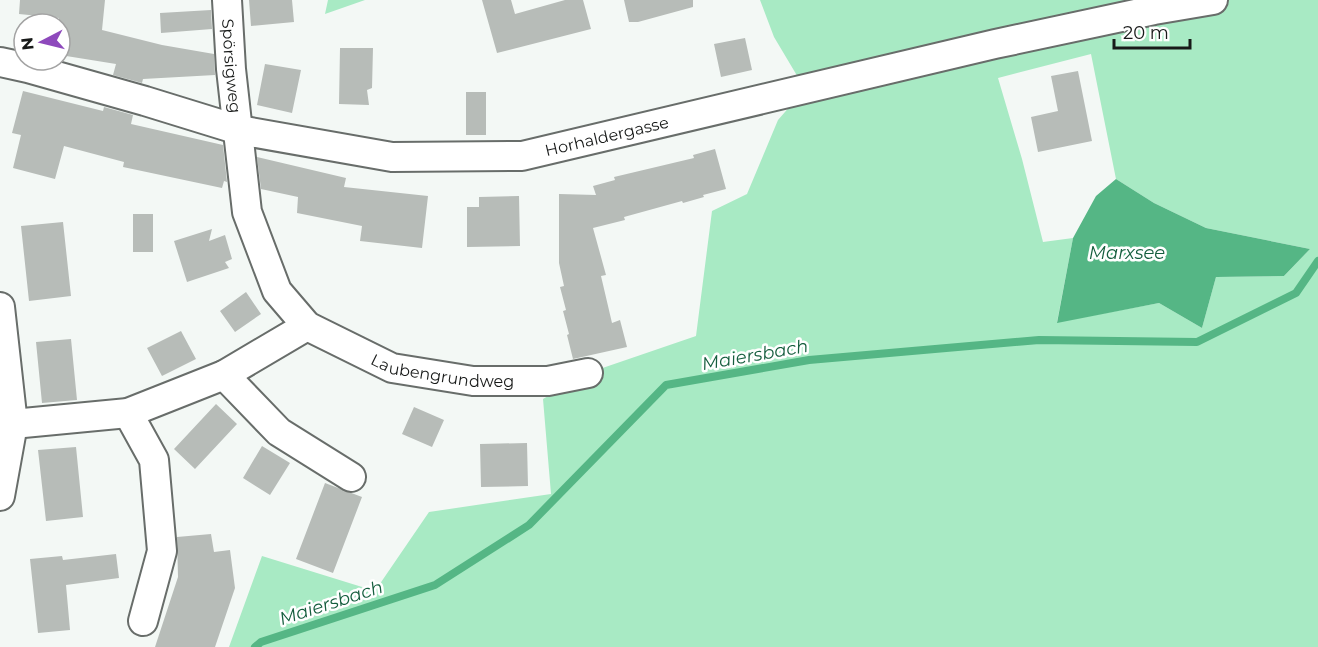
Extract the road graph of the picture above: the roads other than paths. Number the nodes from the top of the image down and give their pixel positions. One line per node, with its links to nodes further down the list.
1 (227, 0): 4 (street, Spörsigweg)
2 (1213, 0): 4 (street, Horhaldergasse)
3 (0, 62): 4 (street, Horhaldergasse)
4 (239, 130): 6 (street, Laubengrundweg)
5 (0, 307): 10 (street)
6 (307, 326): 7 (street, Laubengrundweg); 8 (street)
7 (588, 373)
8 (224, 375): 9 (street); 11 (street)
9 (128, 413): 10 (street); 13 (street)
10 (13, 424): 12 (street)
11 (351, 477)
12 (0, 496)
13 (143, 621)

